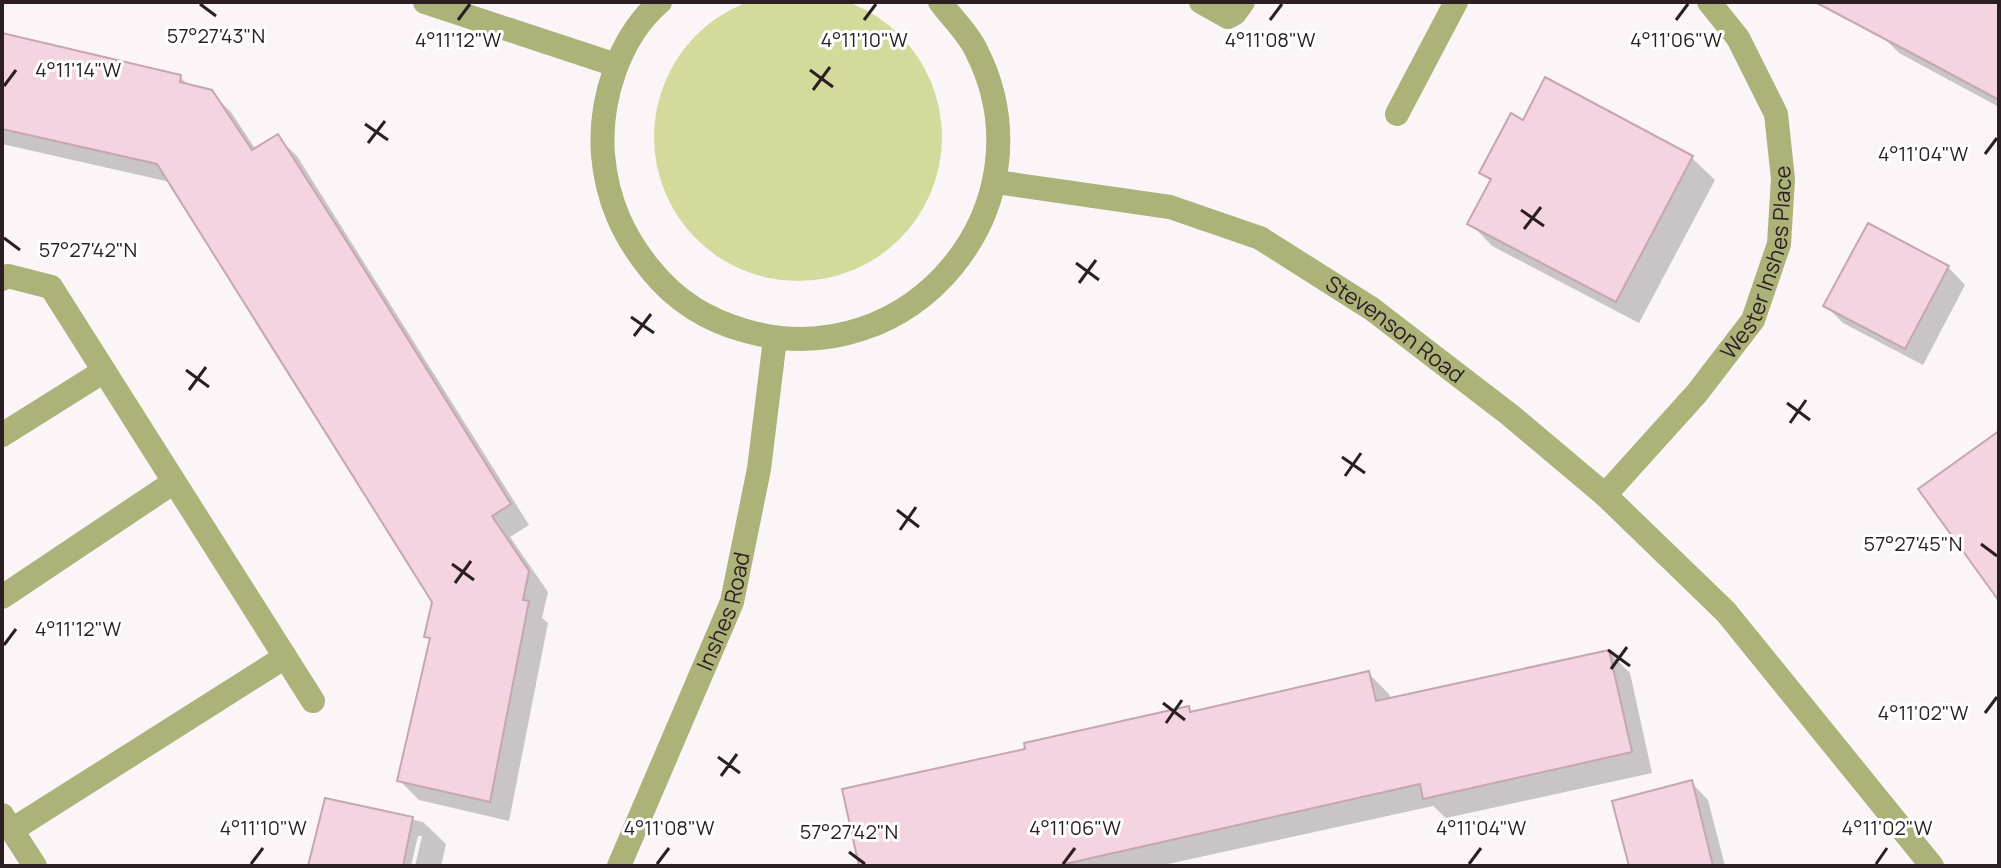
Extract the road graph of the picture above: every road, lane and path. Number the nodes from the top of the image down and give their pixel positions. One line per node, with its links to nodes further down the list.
1 (425, 2): 8 (street)
2 (660, 2): 8 (street)
3 (940, 2): 10 (street)
4 (1201, 2): 5 (street)
5 (1243, 2)
6 (1456, 2): 9 (street)
7 (1709, 2): 16 (street, Wester Inshes Place)
8 (616, 65): 12 (street)
9 (1397, 114)
10 (996, 182): 12 (street); 16 (street, Stevenson Road)
11 (2, 279): 13 (street)
12 (775, 339): 22 (street, Inshes Road)
13 (104, 371): 14 (street); 15 (street)
14 (2, 435)
15 (174, 482): 17 (street); 18 (street)
16 (1605, 495): 23 (street, Stevenson Road)
17 (2, 597)
18 (285, 657): 19 (street); 20 (street)
19 (313, 701)
20 (7, 822): 21 (street)
21 (35, 866)
22 (619, 866)
23 (1932, 866)

